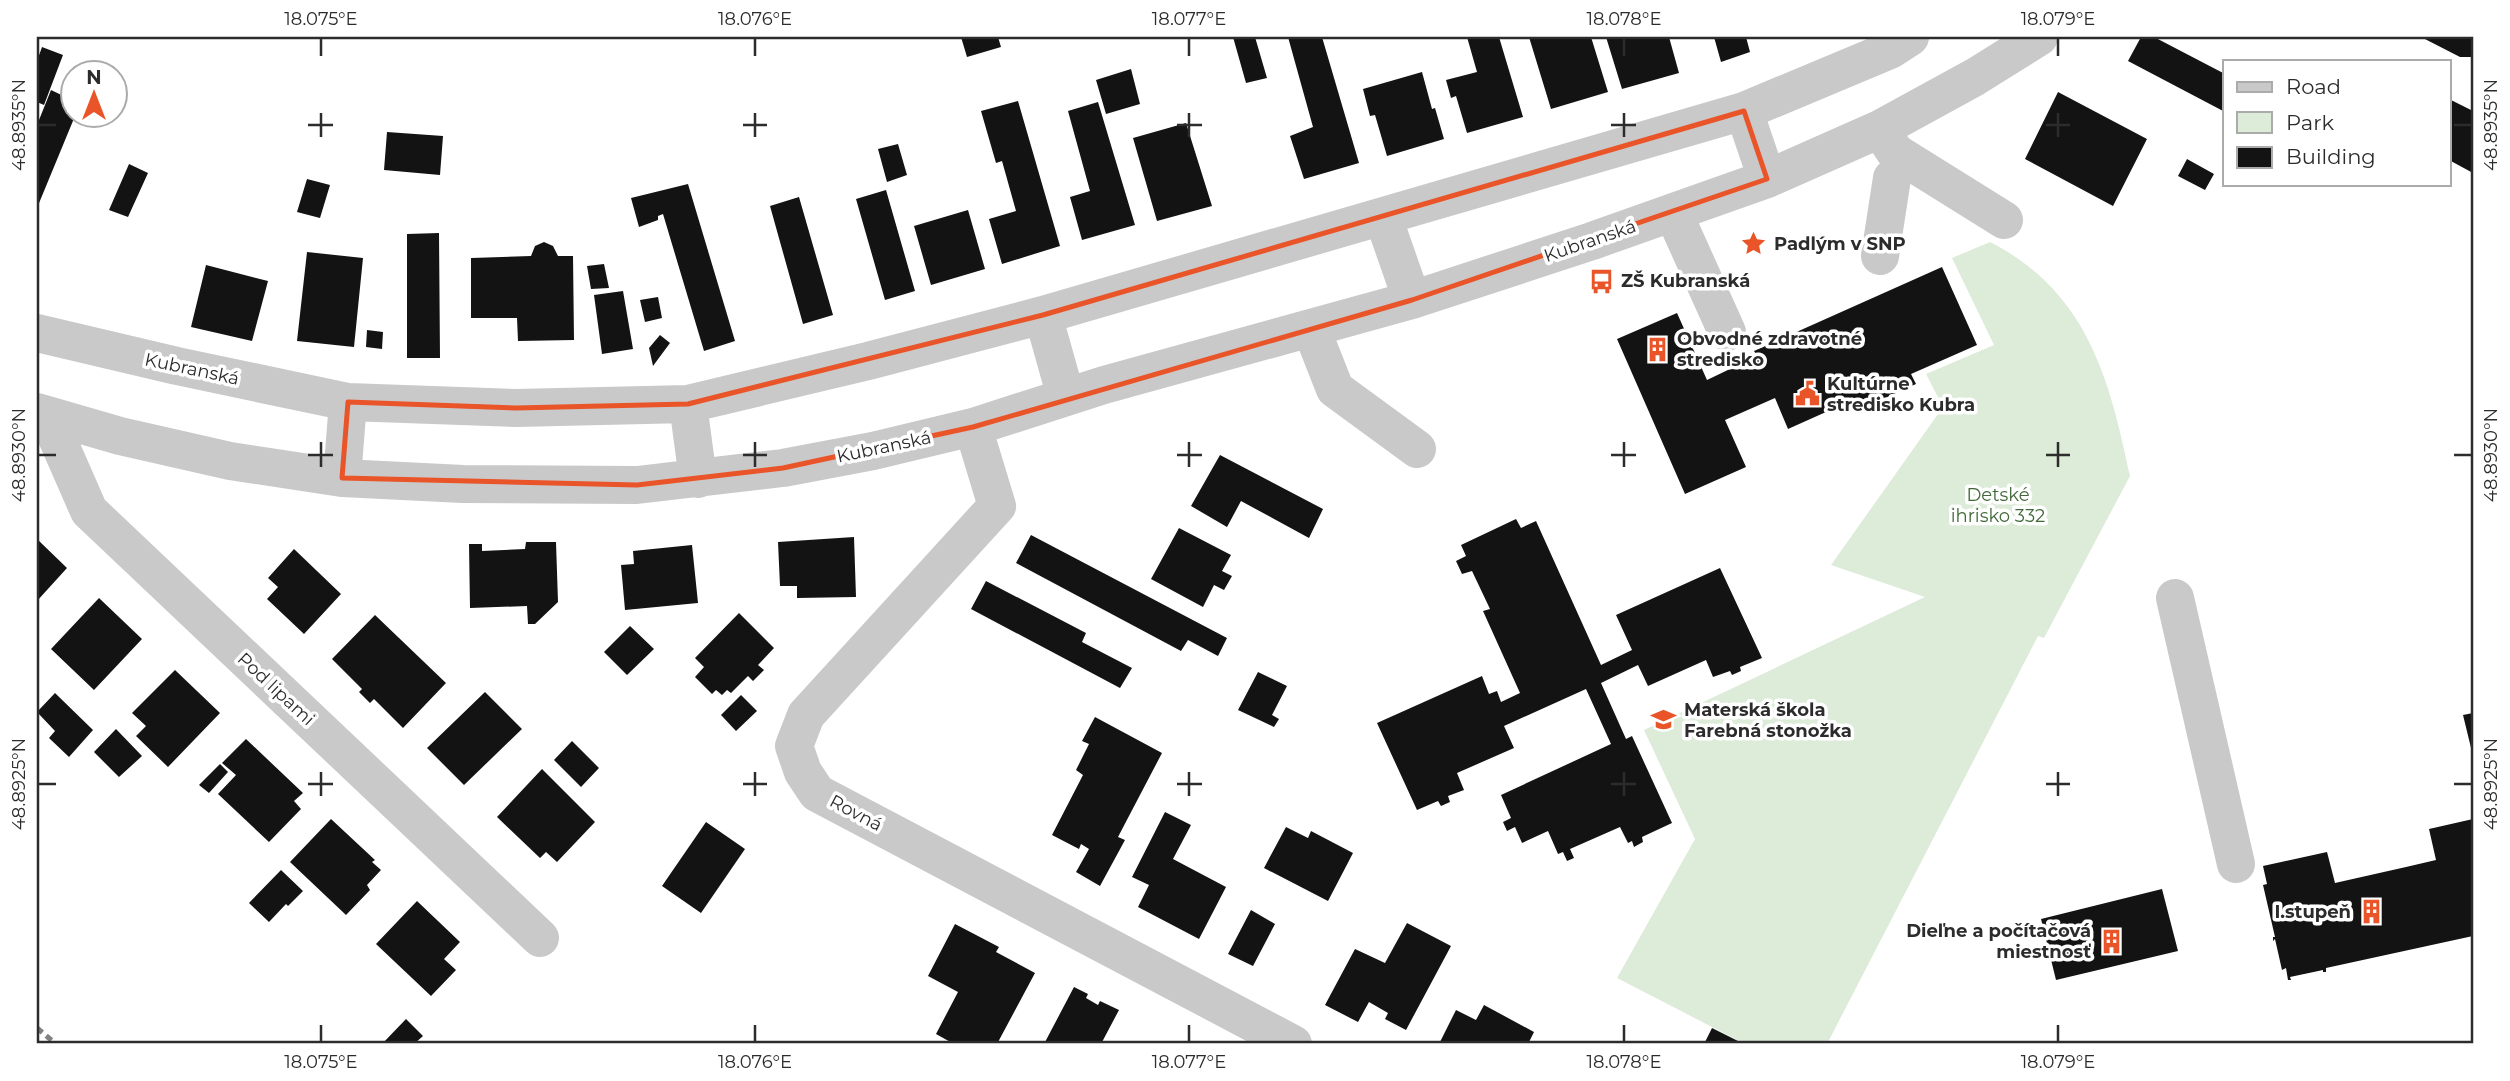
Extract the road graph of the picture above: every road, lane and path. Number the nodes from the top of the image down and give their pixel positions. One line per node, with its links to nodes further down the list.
1 (1910, 37): 3 (street, Kubranská)
2 (2039, 37): 4 (street, Kubranská)
3 (1744, 111): 5 (street); 8 (street, Kubranská)
4 (1880, 128): 5 (street, Kubranská); 9 (street)
5 (1767, 178): 7 (street, Kubranská)
6 (1892, 178): 10 (street)
7 (1673, 212): 11 (street, Kubranská); 14 (street)
8 (1383, 217): 11 (street); 12 (street, Kubranská)
9 (2004, 220)
10 (1880, 256)
11 (1412, 300): 13 (street, Kubranská)
12 (1043, 315): 16 (street); 18 (street, Kubranská)
13 (1311, 328): 16 (street, Kubranská); 21 (street)
14 (1727, 332)
15 (37, 333): 17 (street, Kubranská)
16 (1066, 397): 20 (street, Kubranská)
17 (348, 402): 18 (street, Kubranská); 22 (street)
18 (688, 404): 23 (street)
19 (42, 413): 22 (street, Kubranská); 26 (street, Pod lipami)
20 (973, 427): 23 (street, Kubranská); 27 (street, Rovná)
21 (1417, 449)
22 (342, 478): 23 (street, Kubranská)
23 (698, 479)
24 (2175, 598): 25 (street)
25 (2236, 864)
26 (540, 938)
27 (1293, 1044)

